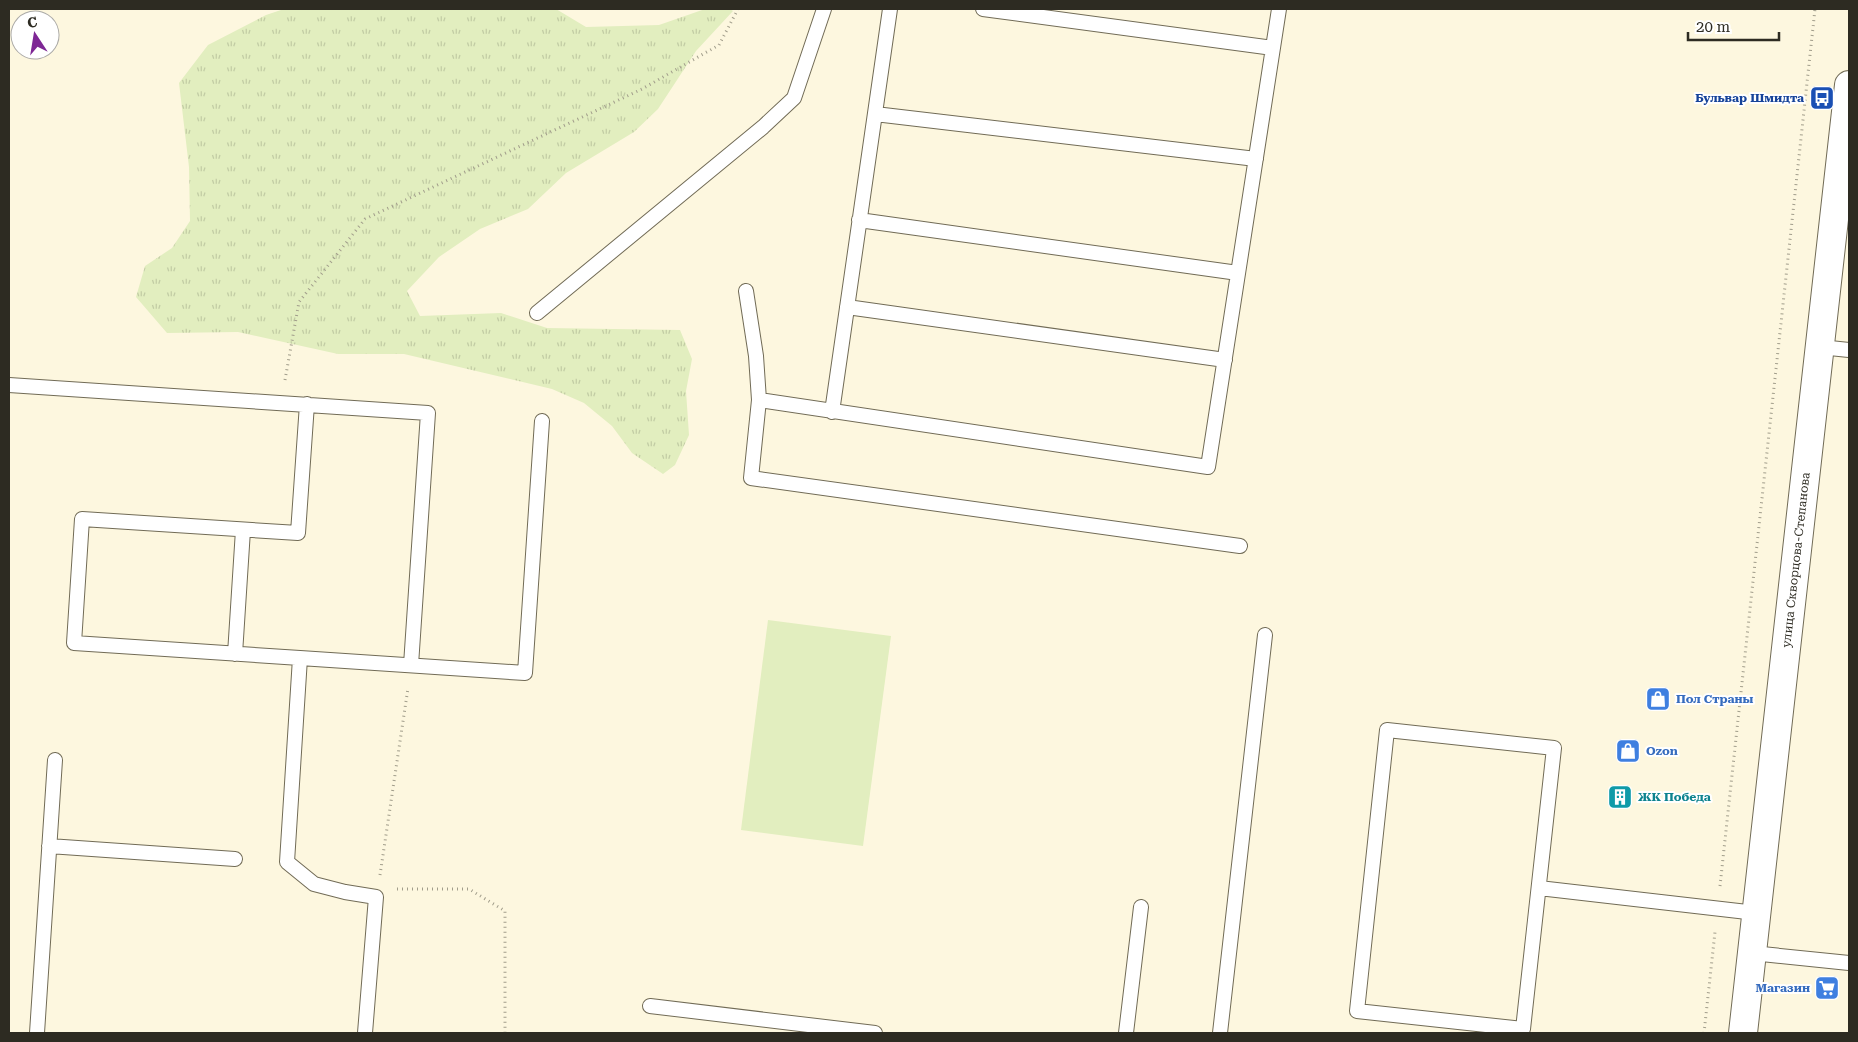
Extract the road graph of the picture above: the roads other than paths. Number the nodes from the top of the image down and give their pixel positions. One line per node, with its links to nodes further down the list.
1 (824, 9): 13 (lane)
2 (890, 9): 7 (lane)
3 (983, 9): 5 (lane)
4 (1279, 9): 5 (lane)
5 (1273, 48): 8 (lane)
6 (1849, 85): 14 (street, улица Скворцова-Степанова)
7 (875, 114): 8 (lane); 9 (lane)
8 (1256, 159): 10 (lane)
9 (859, 220): 10 (lane); 12 (lane)
10 (1238, 273): 16 (lane)
11 (746, 291): 18 (lane)
12 (847, 307): 16 (lane); 20 (lane)
13 (537, 313)
14 (1820, 347): 15 (lane); 33 (street, улица Скворцова-Степанова)
15 (1849, 350)
16 (1225, 360): 20 (lane)
17 (9, 385): 19 (lane)
18 (759, 400): 20 (lane); 23 (lane)
19 (307, 404): 22 (lane); 27 (lane)
20 (832, 412)
21 (542, 421): 27 (lane)
22 (243, 530): 25 (lane); 25 (lane)
23 (1240, 546)
24 (1265, 635): 41 (lane)
25 (235, 654): 26 (lane)
26 (300, 658): 27 (lane); 38 (lane)
27 (411, 665)
28 (55, 760): 29 (lane)
29 (50, 846): 30 (lane); 37 (lane)
30 (235, 859)
31 (1538, 888): 31 (lane); 33 (lane)
32 (1141, 907): 40 (lane)
33 (1756, 913): 34 (street, улица Скворцова-Степанова)
34 (1752, 953): 35 (lane); 42 (street, улица Скворцова-Степанова)
35 (1849, 963)
36 (650, 1006): 39 (lane)
37 (37, 1033)
38 (365, 1033)
39 (875, 1033)
40 (1126, 1033)
41 (1220, 1033)
42 (1743, 1033)

